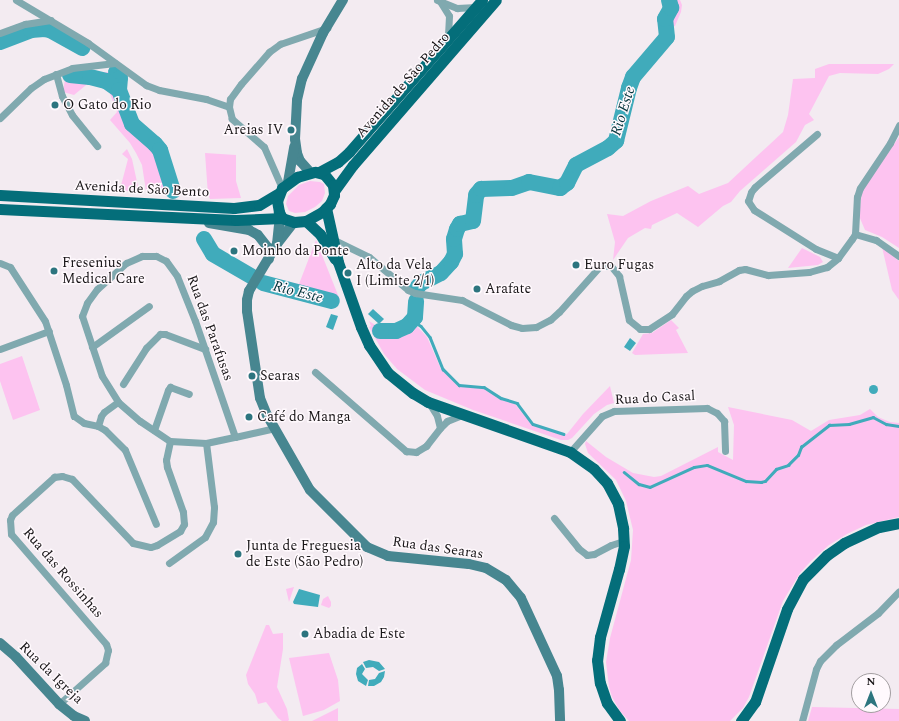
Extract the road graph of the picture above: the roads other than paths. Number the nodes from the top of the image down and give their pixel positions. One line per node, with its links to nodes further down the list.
1 (16, 0): 6 (street)
2 (343, 0): 9 (street)
3 (496, 0): 22 (main road, Avenida de São Pedro)
4 (439, 1): 5 (street); 11 (street)
5 (479, 3): 11 (main road, Avenida de São Pedro)
6 (31, 9): 7 (street); 8 (street)
7 (51, 20): 8 (street); 12 (street)
8 (25, 24): 10 (street)
9 (327, 28): 14 (street); 18 (street)
10 (0, 33)
11 (448, 39): 20 (main road, Avenida de São Pedro)
12 (115, 63): 13 (street); 14 (street)
13 (56, 74): 15 (street); 19 (street)
14 (229, 106): 21 (street)
15 (0, 118)
16 (899, 125): 31 (street)
17 (817, 134): 35 (street)
18 (295, 139): 20 (street); 21 (street)
19 (97, 146)
20 (314, 172): 21 (main road, Avenida de São Pedro); 22 (main road)
21 (283, 188): 23 (main road, Avenida de São Bento); 27 (main road)
22 (334, 191): 24 (main road, Avenida de São Pedro)
23 (0, 195)
24 (326, 208): 28 (main road); 32 (main road)
25 (0, 209): 26 (main road, Avenida de São Bento)
26 (185, 218): 27 (main road, Avenida de São Bento); 36 (street)
27 (282, 218): 29 (main road); 33 (street, Rua das Searas)
28 (306, 221): 29 (main road); 30 (main road)
29 (294, 222): 33 (street, Rua das Searas)
30 (320, 234): 32 (main road); 37 (main road)
31 (855, 234): 34 (street); 35 (street)
32 (332, 240): 35 (street); 37 (main road)
33 (277, 244): 36 (street, Rua das Searas)
34 (899, 256)
35 (838, 258)
36 (269, 259): 52 (street, Rua das Searas)
37 (338, 262): 48 (main road)
38 (0, 263): 40 (street)
39 (149, 306): 41 (street)
40 (49, 331): 42 (street); 51 (street)
41 (92, 347): 43 (street, Rua das Parafusas); 47 (street, Rua das Parafusas)
42 (0, 349)
43 (205, 349): 45 (street); 55 (street, Rua das Parafusas)
44 (316, 372): 53 (street)
45 (123, 384)
46 (189, 394): 54 (street)
47 (118, 402): 51 (street); 54 (street, Rua das Parafusas)
48 (428, 402): 49 (main road); 50 (street)
49 (449, 412): 50 (street); 53 (street); 59 (main road)
50 (437, 416): 53 (street)
51 (98, 426): 62 (street)
52 (275, 428): 55 (street); 69 (street, Rua das Searas)
53 (440, 428)
54 (154, 430): 56 (street, Rua das Parafusas)
55 (235, 437): 57 (street)
56 (170, 441): 57 (street); 67 (street, Rua das Rossinhas)
57 (206, 443): 64 (street)
58 (725, 451): 59 (street, Rua do Casal)
59 (570, 452): 63 (main road)
60 (554, 518): 63 (street)
61 (899, 523): 71 (main road)
62 (156, 524)
63 (623, 541): 70 (main road)
64 (170, 563)
65 (899, 592): 72 (street)
66 (0, 643): 67 (street, Rua da Igreja)
67 (59, 704): 68 (street, Rua da Igreja)
68 (85, 721)
69 (560, 721)
70 (620, 721)
71 (741, 721)
72 (802, 721)

